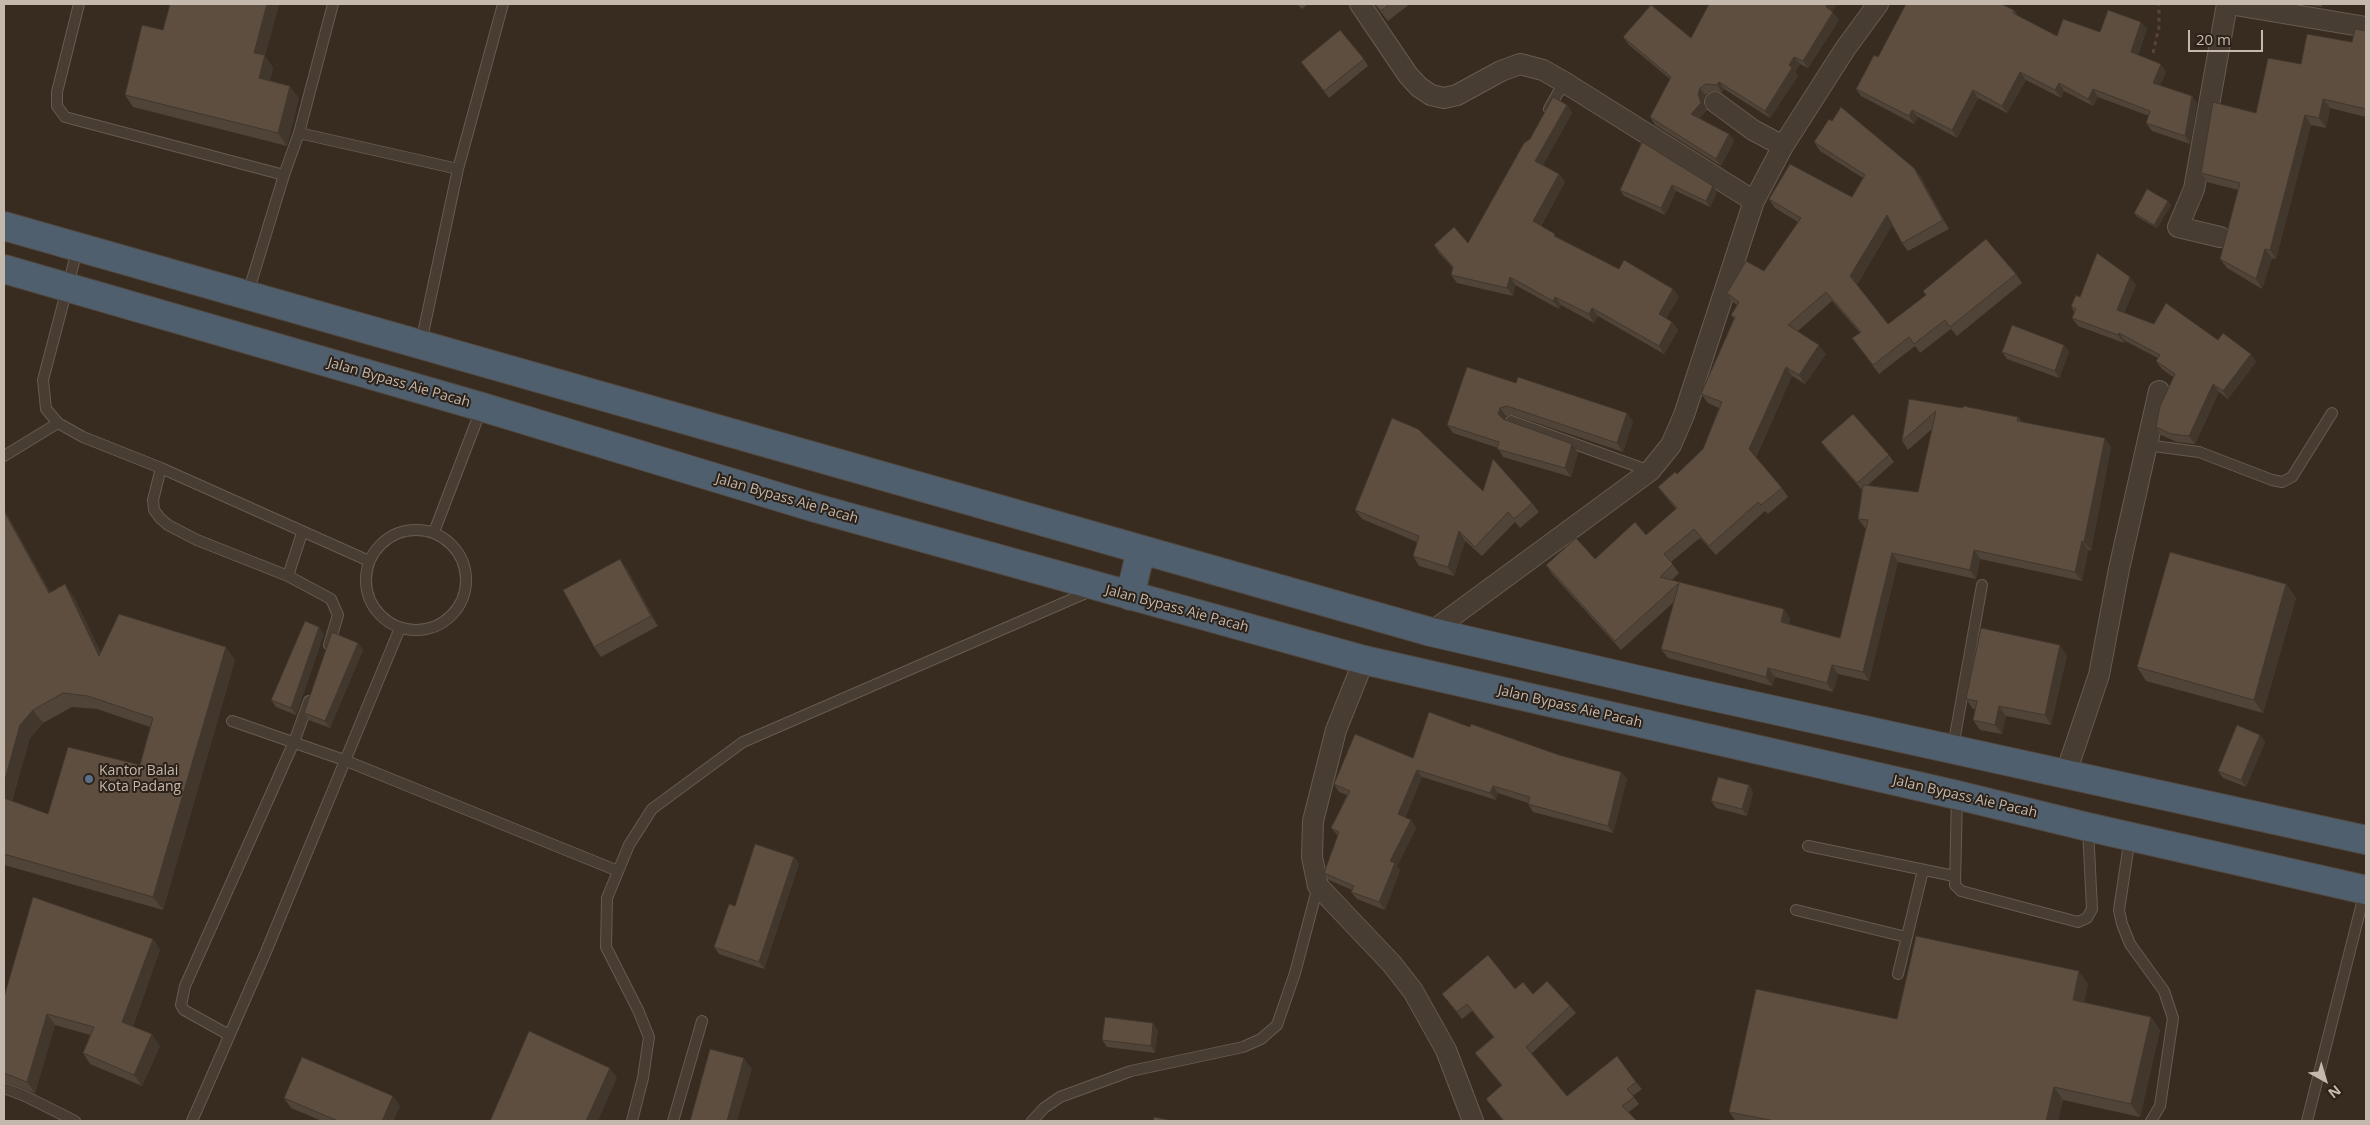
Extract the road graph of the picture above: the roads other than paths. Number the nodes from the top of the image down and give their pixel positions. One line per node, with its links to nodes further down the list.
1 (79, 4): 14 (lane)
2 (332, 4): 11 (lane)
3 (502, 4): 13 (lane)
4 (1360, 4): 8 (street)
5 (1878, 4): 12 (street)
6 (2228, 4): 7 (street); 17 (street)
7 (2366, 27)
8 (1564, 82): 10 (lane); 15 (street)
9 (1715, 102): 12 (street)
10 (1543, 120)
11 (300, 133): 13 (lane); 14 (lane)
12 (1783, 146): 15 (street)
13 (458, 169): 22 (lane)
14 (284, 175): 21 (lane)
15 (1754, 201): 31 (street)
16 (4, 226): 18 (highway)
17 (2220, 237)
18 (78, 246): 20 (lane); 21 (highway)
19 (4, 269): 20 (highway, Jalan Bypass Aie Pacah)
20 (67, 286): 24 (highway, Jalan Bypass Aie Pacah); 27 (lane)
21 (247, 295): 22 (highway)
22 (421, 344): 34 (highway)
23 (2159, 391): 28 (street)
24 (482, 407): 32 (lane); 38 (highway, Jalan Bypass Aie Pacah)
25 (2332, 413): 28 (lane)
26 (1512, 421): 31 (lane)
27 (58, 424): 29 (lane); 30 (lane)
28 (2146, 446): 51 (street)
29 (4, 456)
30 (161, 468): 33 (lane); 36 (lane)
31 (1650, 471): 41 (street)
32 (434, 532): 35 (lane); 40 (lane)
33 (302, 533): 35 (lane); 36 (lane)
34 (1141, 550): 39 (highway); 41 (highway)
35 (369, 560): 40 (lane)
36 (288, 576): 42 (lane)
37 (1982, 585): 49 (lane)
38 (1098, 588): 39 (highway, Jalan Bypass Aie Pacah); 58 (lane)
39 (1130, 596): 43 (highway, Jalan Bypass Aie Pacah)
40 (400, 628): 50 (lane)
41 (1431, 632): 45 (highway)
42 (327, 651)
43 (1364, 660): 47 (highway, Jalan Bypass Aie Pacah); 60 (street)
44 (314, 688): 48 (lane)
45 (1687, 691): 47 (highway); 49 (highway)
46 (232, 721): 48 (lane)
47 (1680, 732): 52 (highway, Jalan Bypass Aie Pacah)
48 (294, 742): 50 (lane); 66 (lane)
49 (1953, 748): 51 (highway)
50 (344, 760): 58 (lane); 66 (lane)
51 (2066, 773): 55 (highway)
52 (1957, 794): 53 (highway, Jalan Bypass Aie Pacah); 59 (lane)
53 (2088, 827): 54 (highway, Jalan Bypass Aie Pacah); 59 (lane)
54 (2130, 836): 61 (highway, Jalan Bypass Aie Pacah); 74 (lane)
55 (2366, 840)
56 (1808, 846): 57 (lane)
57 (1923, 870): 59 (lane); 63 (lane)
58 (618, 871): 70 (lane)
59 (1954, 876)
60 (1318, 886): 72 (lane); 73 (street)
61 (2366, 890): 75 (lane)
62 (1796, 910): 63 (lane)
63 (1906, 937): 64 (lane)
64 (1898, 974)
65 (702, 1021): 71 (lane)
66 (229, 1035): 69 (lane)
67 (4, 1088): 68 (lane)
68 (74, 1121)
69 (192, 1121)
70 (632, 1121)
71 (673, 1121)
72 (1032, 1121)
73 (1473, 1121)
74 (2150, 1121)
75 (2307, 1121)

